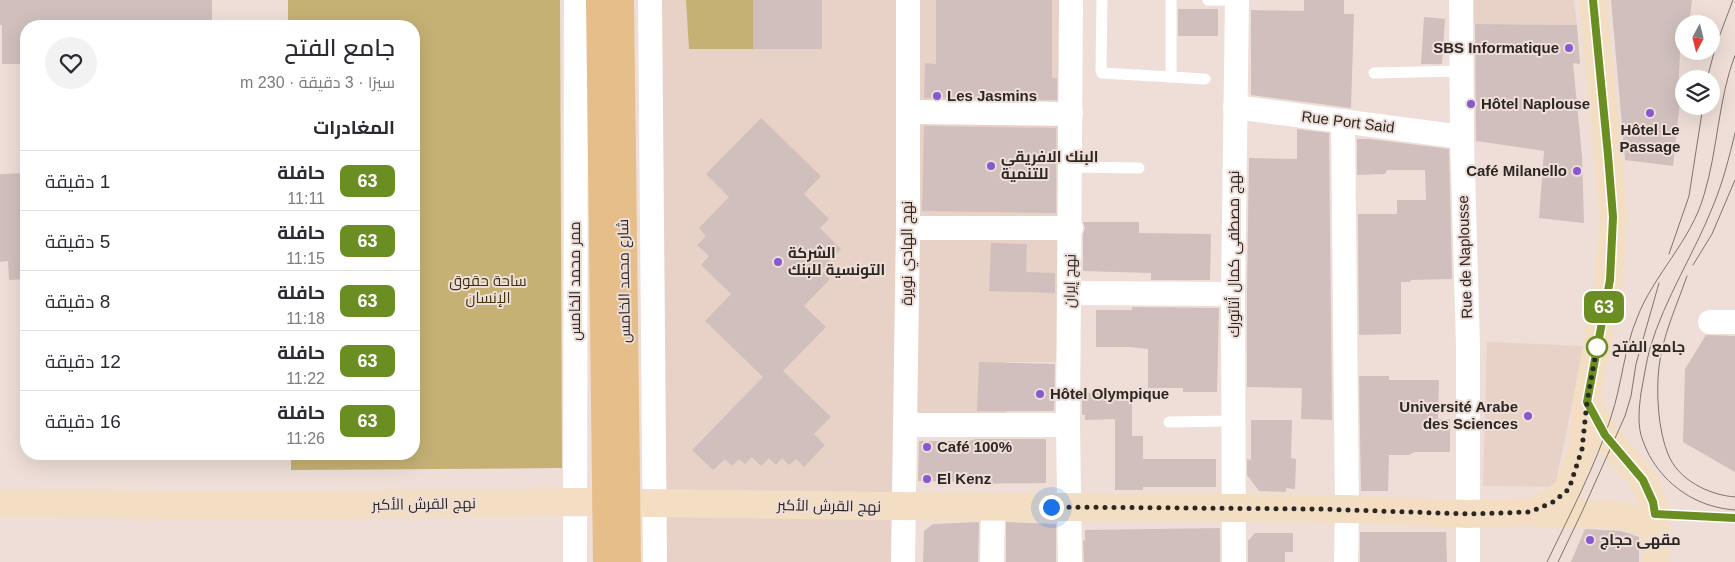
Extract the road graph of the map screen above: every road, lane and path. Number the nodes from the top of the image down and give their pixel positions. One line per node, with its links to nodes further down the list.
1 (576, 0): 35 (street, ممر محمد الخامس)
2 (600, 0): 37 (main road, شارع محمد الخامس)
3 (620, 0): 37 (main road, شارع محمد الخامس)
4 (650, 0): 38 (street, شارع محمد الخامس)
5 (908, 0): 18 (street, نهج الهادي نويرة)
6 (1071, 0): 19 (street, نهج إيران)
7 (1102, 0): 15 (lane)
8 (1171, 0): 15 (lane)
9 (1208, 0): 10 (lane)
10 (1237, 0): 17 (street, نهج مصطفى كمال أتاتورك)
11 (1461, 0): 13 (street, Rue de Naplousse)
12 (1593, 0): 30 (main road)
13 (1461, 71): 14 (lane); 21 (street, Rue de Naplousse)
14 (1374, 73)
15 (1171, 77): 16 (lane)
16 (1204, 79)
17 (1235, 107): 20 (street, Rue Port Said); 27 (street, نهج مصطفى كمال أتاتورك)
18 (908, 112): 19 (street); 24 (street, نهج الهادي نويرة)
19 (1071, 114): 22 (street, نهج إيران)
20 (1343, 121): 21 (street, Rue Port Said); 43 (street)
21 (1462, 136): 45 (street, Rue de Naplousse)
22 (1071, 167): 23 (lane); 25 (street, نهج إيران)
23 (1139, 168)
24 (908, 228): 25 (street); 33 (street, نهج الهادي نويرة)
25 (1070, 228): 26 (street, نهج إيران)
26 (1070, 293): 27 (street); 34 (street, نهج إيران)
27 (1233, 294): 31 (street, نهج مصطفى كمال أتاتورك)
28 (1710, 322): 29 (street)
29 (1735, 322)
30 (1587, 402): 44 (main road); 46 (main road)
31 (1234, 420): 32 (lane); 42 (street, نهج مصطفى كمال أتاتورك)
32 (1169, 422)
33 (906, 425): 34 (street); 39 (street, نهج الهادي نويرة)
34 (1068, 426): 41 (street, نهج إيران)
35 (574, 502): 36 (main road, نهج القرش الأكبر); 37 (main road, نهج القرش الأكبر); 47 (street, ممر محمد الخامس)
36 (0, 503)
37 (616, 503): 38 (main road, نهج القرش الأكبر); 48 (main road, شارع محمد الخامس); 49 (main road, شارع محمد الخامس)
38 (655, 503): 39 (main road, نهج القرش الأكبر); 50 (street, شارع محمد الخامس)
39 (904, 506): 40 (main road, نهج القرش الأكبر); 51 (street, نهج الهادي نويرة)
40 (993, 507): 41 (main road, نهج القرش الأكبر); 52 (street)
41 (1070, 507): 42 (main road, نهج القرش الأكبر); 53 (street, نهج إيران)
42 (1234, 508): 43 (main road, نهج القرش الأكبر); 54 (street, نهج مصطفى كمال أتاتورك)
43 (1347, 509): 45 (main road, نهج القرش الأكبر); 55 (street)
44 (1530, 512): 45 (main road, نهج القرش الأكبر); 46 (main road, نهج القرش الأكبر)
45 (1469, 514): 56 (street, Rue de Naplousse)
46 (1656, 523): 57 (main road)
47 (575, 562)
48 (607, 562)
49 (627, 562)
50 (655, 562)
51 (903, 562)
52 (992, 562)
53 (1070, 562)
54 (1234, 562)
55 (1346, 562)
56 (1468, 562)
57 (1656, 562)

